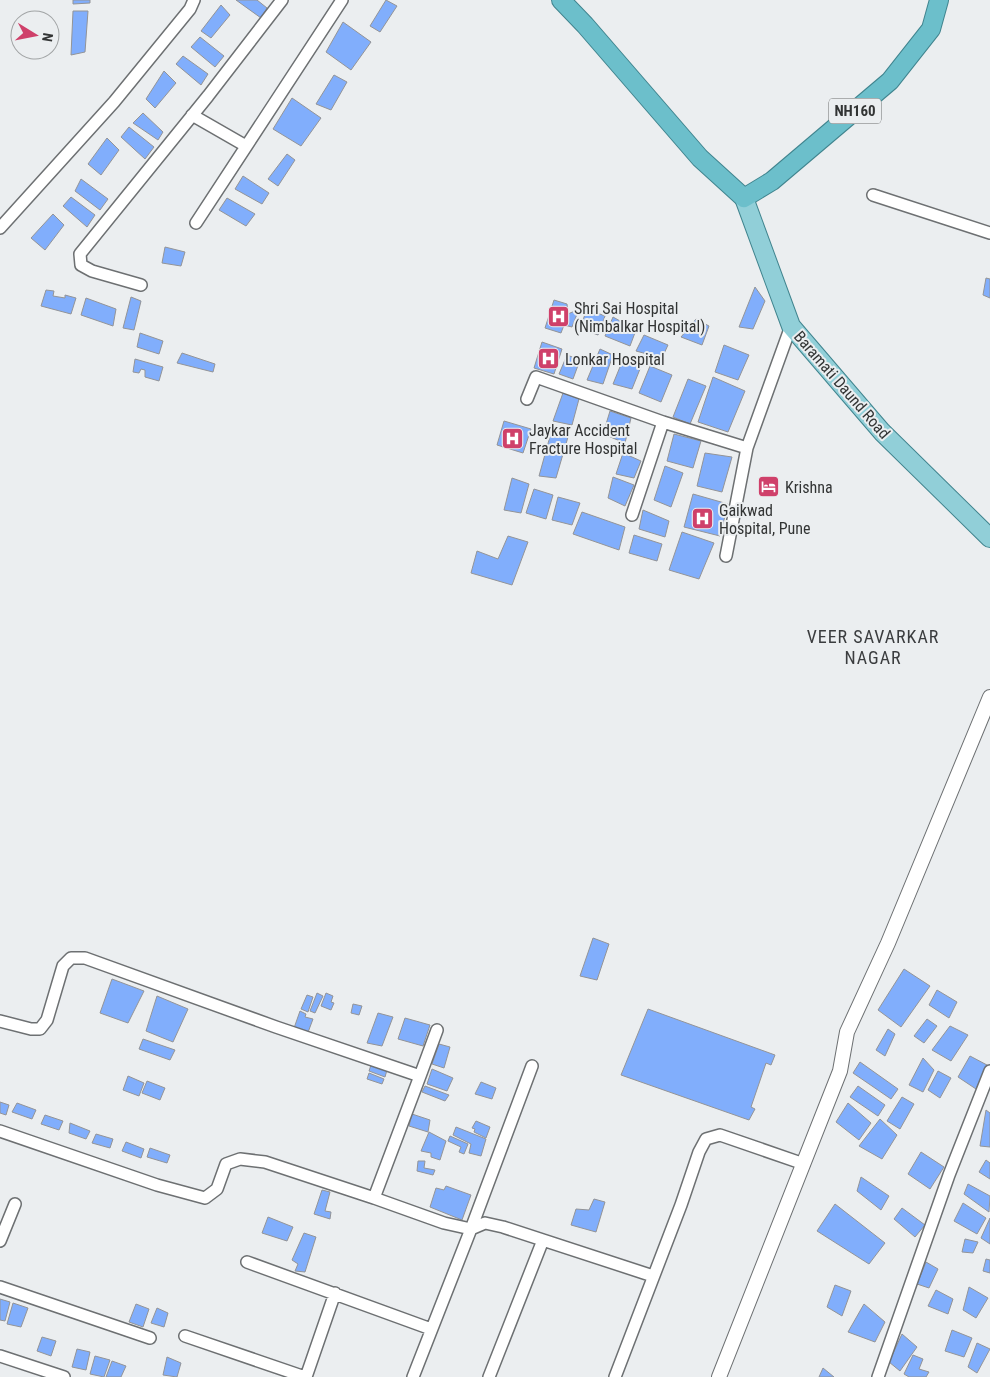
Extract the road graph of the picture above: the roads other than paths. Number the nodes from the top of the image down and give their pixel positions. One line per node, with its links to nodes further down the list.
1 (194, 0): 11 (street)
2 (282, 0): 6 (street)
3 (342, 0): 7 (street)
4 (561, 0): 9 (highway)
5 (939, 0): 9 (highway, NH160)
6 (192, 115): 7 (street); 13 (street)
7 (246, 146): 10 (street)
8 (873, 195): 12 (street)
9 (744, 198): 14 (main road, Baramati Daund Road)
10 (196, 223)
11 (0, 228)
12 (990, 233)
13 (141, 285)
14 (791, 326): 17 (street); 19 (main road, Baramati Daund Road)
15 (527, 400): 16 (street)
16 (663, 422): 17 (street); 18 (street)
17 (747, 448): 20 (street)
18 (632, 516)
19 (990, 538)
20 (726, 556)
21 (990, 697): 28 (street)
22 (0, 1021): 26 (street)
23 (437, 1030): 26 (street)
24 (532, 1066): 31 (street)
25 (990, 1071): 48 (street)
26 (420, 1076): 29 (street)
27 (0, 1132): 29 (street)
28 (804, 1164): 35 (street); 47 (street)
29 (374, 1198): 31 (street)
30 (15, 1204): 33 (street)
31 (471, 1230): 32 (street); 38 (street)
32 (543, 1240): 35 (street); 45 (street)
33 (0, 1241)
34 (247, 1262): 37 (street)
35 (653, 1276): 46 (street)
36 (0, 1287): 40 (street)
37 (335, 1294): 38 (street); 43 (street)
38 (432, 1329): 44 (street)
39 (185, 1336): 43 (street)
40 (150, 1338)
41 (0, 1356): 42 (street)
42 (64, 1377)
43 (305, 1377)
44 (413, 1377)
45 (488, 1377)
46 (615, 1377)
47 (719, 1377)
48 (878, 1377)

